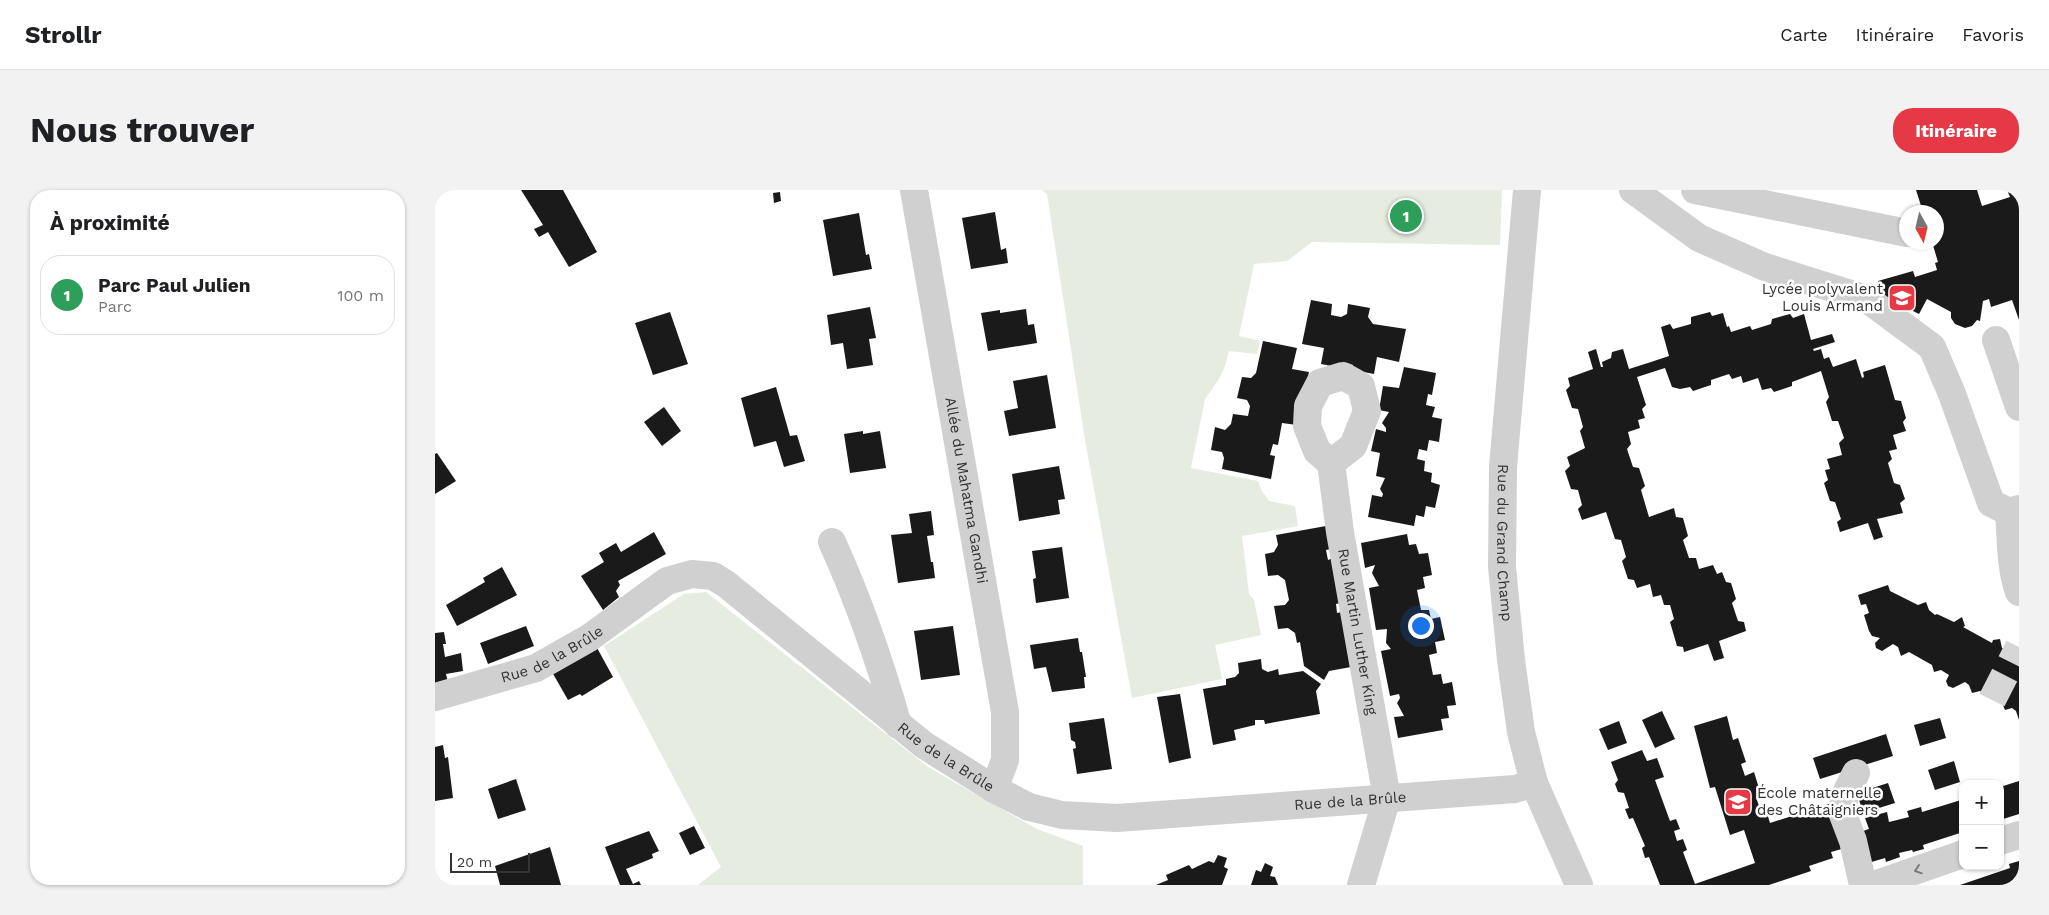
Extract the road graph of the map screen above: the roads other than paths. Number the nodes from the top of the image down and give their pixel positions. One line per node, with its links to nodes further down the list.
1 (914, 190): 16 (street, Allée du Mahatma Gandhi)
2 (1527, 190): 15 (street, Rue du Grand Champ)
3 (1633, 190): 9 (street)
4 (1695, 190): 5 (street)
5 (1899, 231)
6 (1996, 340): 7 (street)
7 (2019, 407)
8 (1331, 463): 17 (street, Rue Martin Luther King)
9 (2016, 513): 11 (street)
10 (832, 542): 13 (street)
11 (2019, 592)
12 (435, 697): 13 (street, Rue de la Brûle)
13 (898, 725): 16 (street, Rue de la Brûle)
14 (1856, 773): 23 (street)
15 (1534, 783): 17 (street, Rue de la Brûle); 22 (street, Rue du Grand Champ)
16 (994, 789): 17 (street, Rue de la Brûle)
17 (1387, 798): 21 (street)
18 (2019, 835): 19 (street)
19 (2004, 840)
20 (1959, 855): 24 (street, one-way to 24)
21 (1361, 885)
22 (1579, 885)
23 (1863, 885)
24 (1874, 885)

